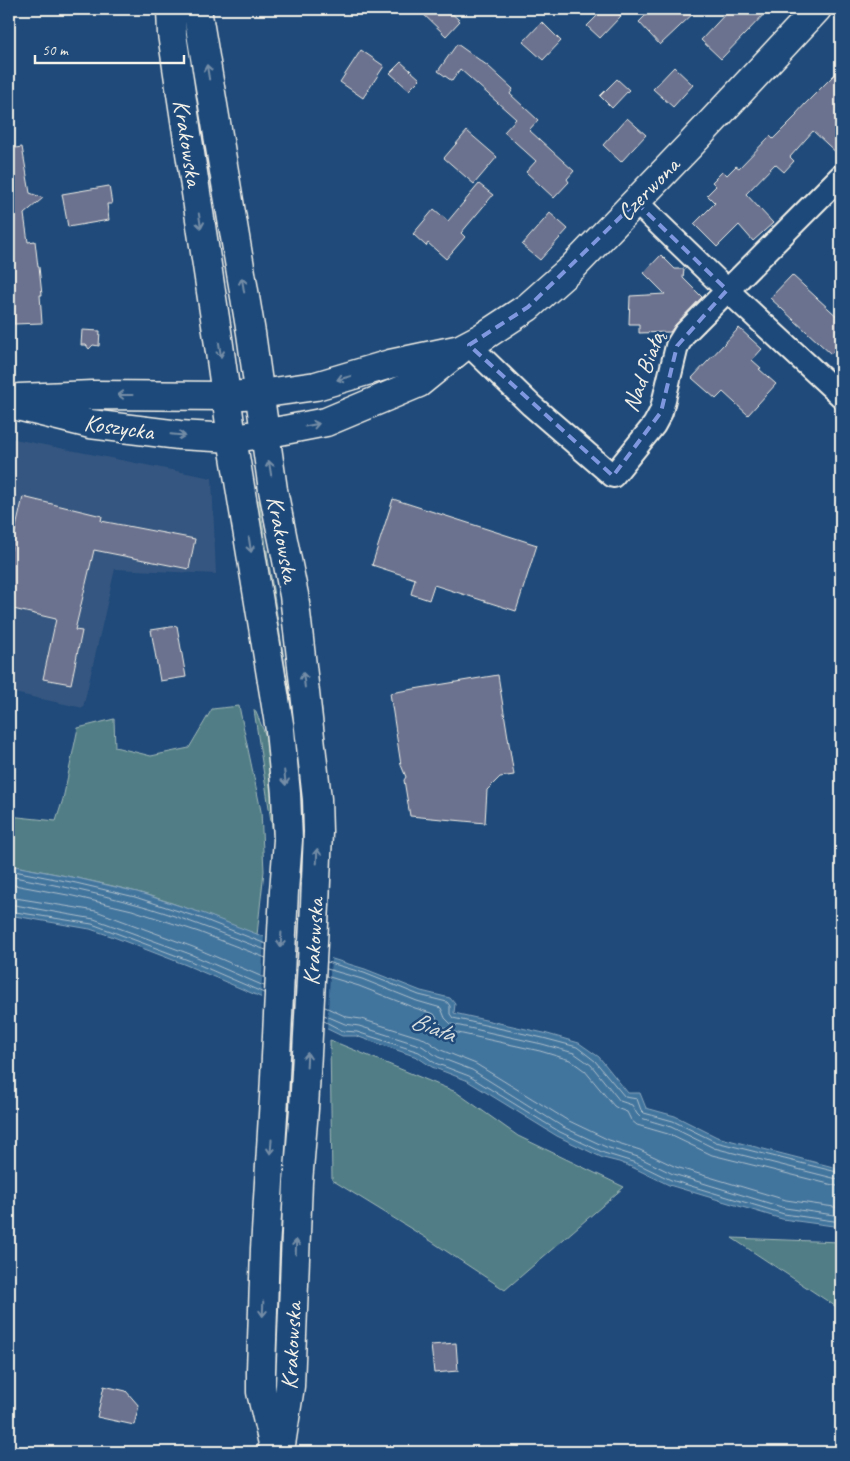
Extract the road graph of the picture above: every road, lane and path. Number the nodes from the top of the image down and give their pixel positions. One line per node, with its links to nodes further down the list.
1 (171, 9): 9 (street, Krakowska, one-way to 9)
2 (197, 9): 8 (street, Krakowska, one-way to 2)
3 (817, 9): 5 (street, Czerwona)
4 (841, 176): 6 (street, Nad Białą)
5 (636, 202): 6 (street); 7 (street, Czerwona)
6 (727, 290): 7 (street, Nad Białą); 10 (street)
7 (465, 346): 8 (street, Czerwona, one-way to 8); 13 (street, Czerwona, one-way to 7)
8 (259, 394): 9 (street); 13 (street, Krakowska)
9 (226, 396): 11 (street, Koszycka, one-way to 11); 14 (street, Krakowska)
10 (841, 396)
11 (9, 398)
12 (9, 404): 14 (street, Koszycka, one-way to 14)
13 (264, 434): 14 (street); 16 (street, Krakowska, one-way to 13)
14 (232, 438): 15 (street, Krakowska, one-way to 15)
15 (275, 1452)
16 (280, 1452)

